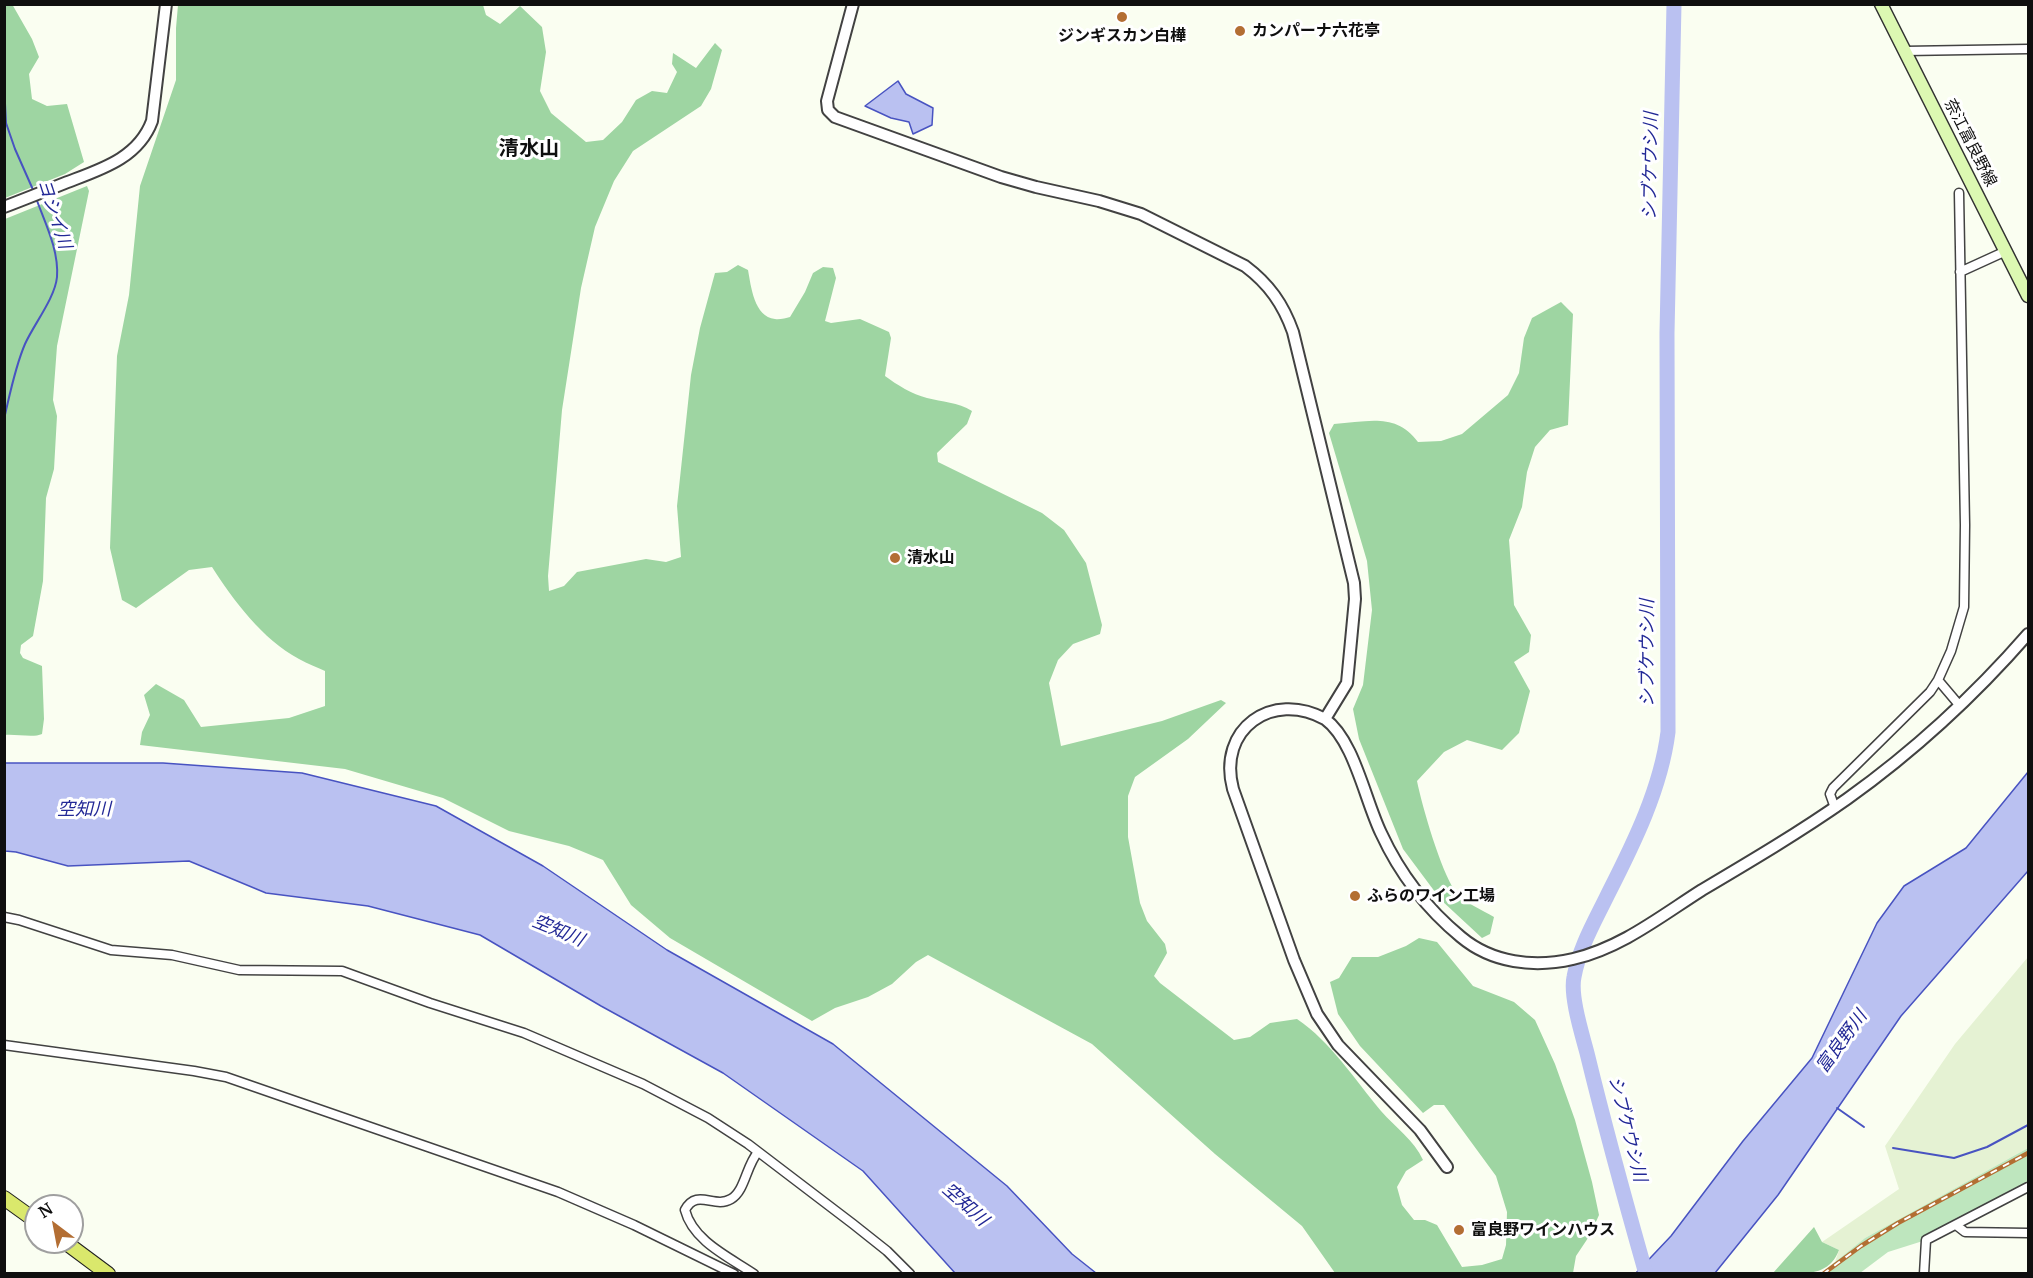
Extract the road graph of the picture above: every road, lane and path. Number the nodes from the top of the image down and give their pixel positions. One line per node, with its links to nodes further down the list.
1 (166, 4): 7 (street)
2 (853, 4): 14 (street)
3 (1881, 4): 5 (main road, 奈江富良野線)
4 (2028, 49): 5 (street)
5 (1905, 51): 8 (main road, 奈江富良野線)
6 (1959, 194): 9 (street)
7 (4, 207)
8 (2006, 251): 9 (street); 10 (main road, 奈江富良野線)
9 (1960, 272): 12 (street)
10 (2028, 296)
11 (2028, 634): 13 (street)
12 (1938, 680): 13 (street); 15 (street)
13 (1960, 706): 15 (street)
14 (1325, 719): 15 (street); 19 (street)
15 (1834, 808)
16 (4, 917): 18 (street)
17 (4, 1045): 27 (street)
18 (758, 1152): 28 (street); 29 (street)
19 (1447, 1167)
20 (2028, 1187): 23 (street)
21 (4, 1198): 22 (highway)
22 (24, 1212)
23 (1956, 1225): 24 (street); 30 (street)
24 (2028, 1233)
25 (81, 1254): 26 (highway)
26 (108, 1274)
27 (734, 1274)
28 (754, 1274)
29 (910, 1274)
30 (1924, 1274)

